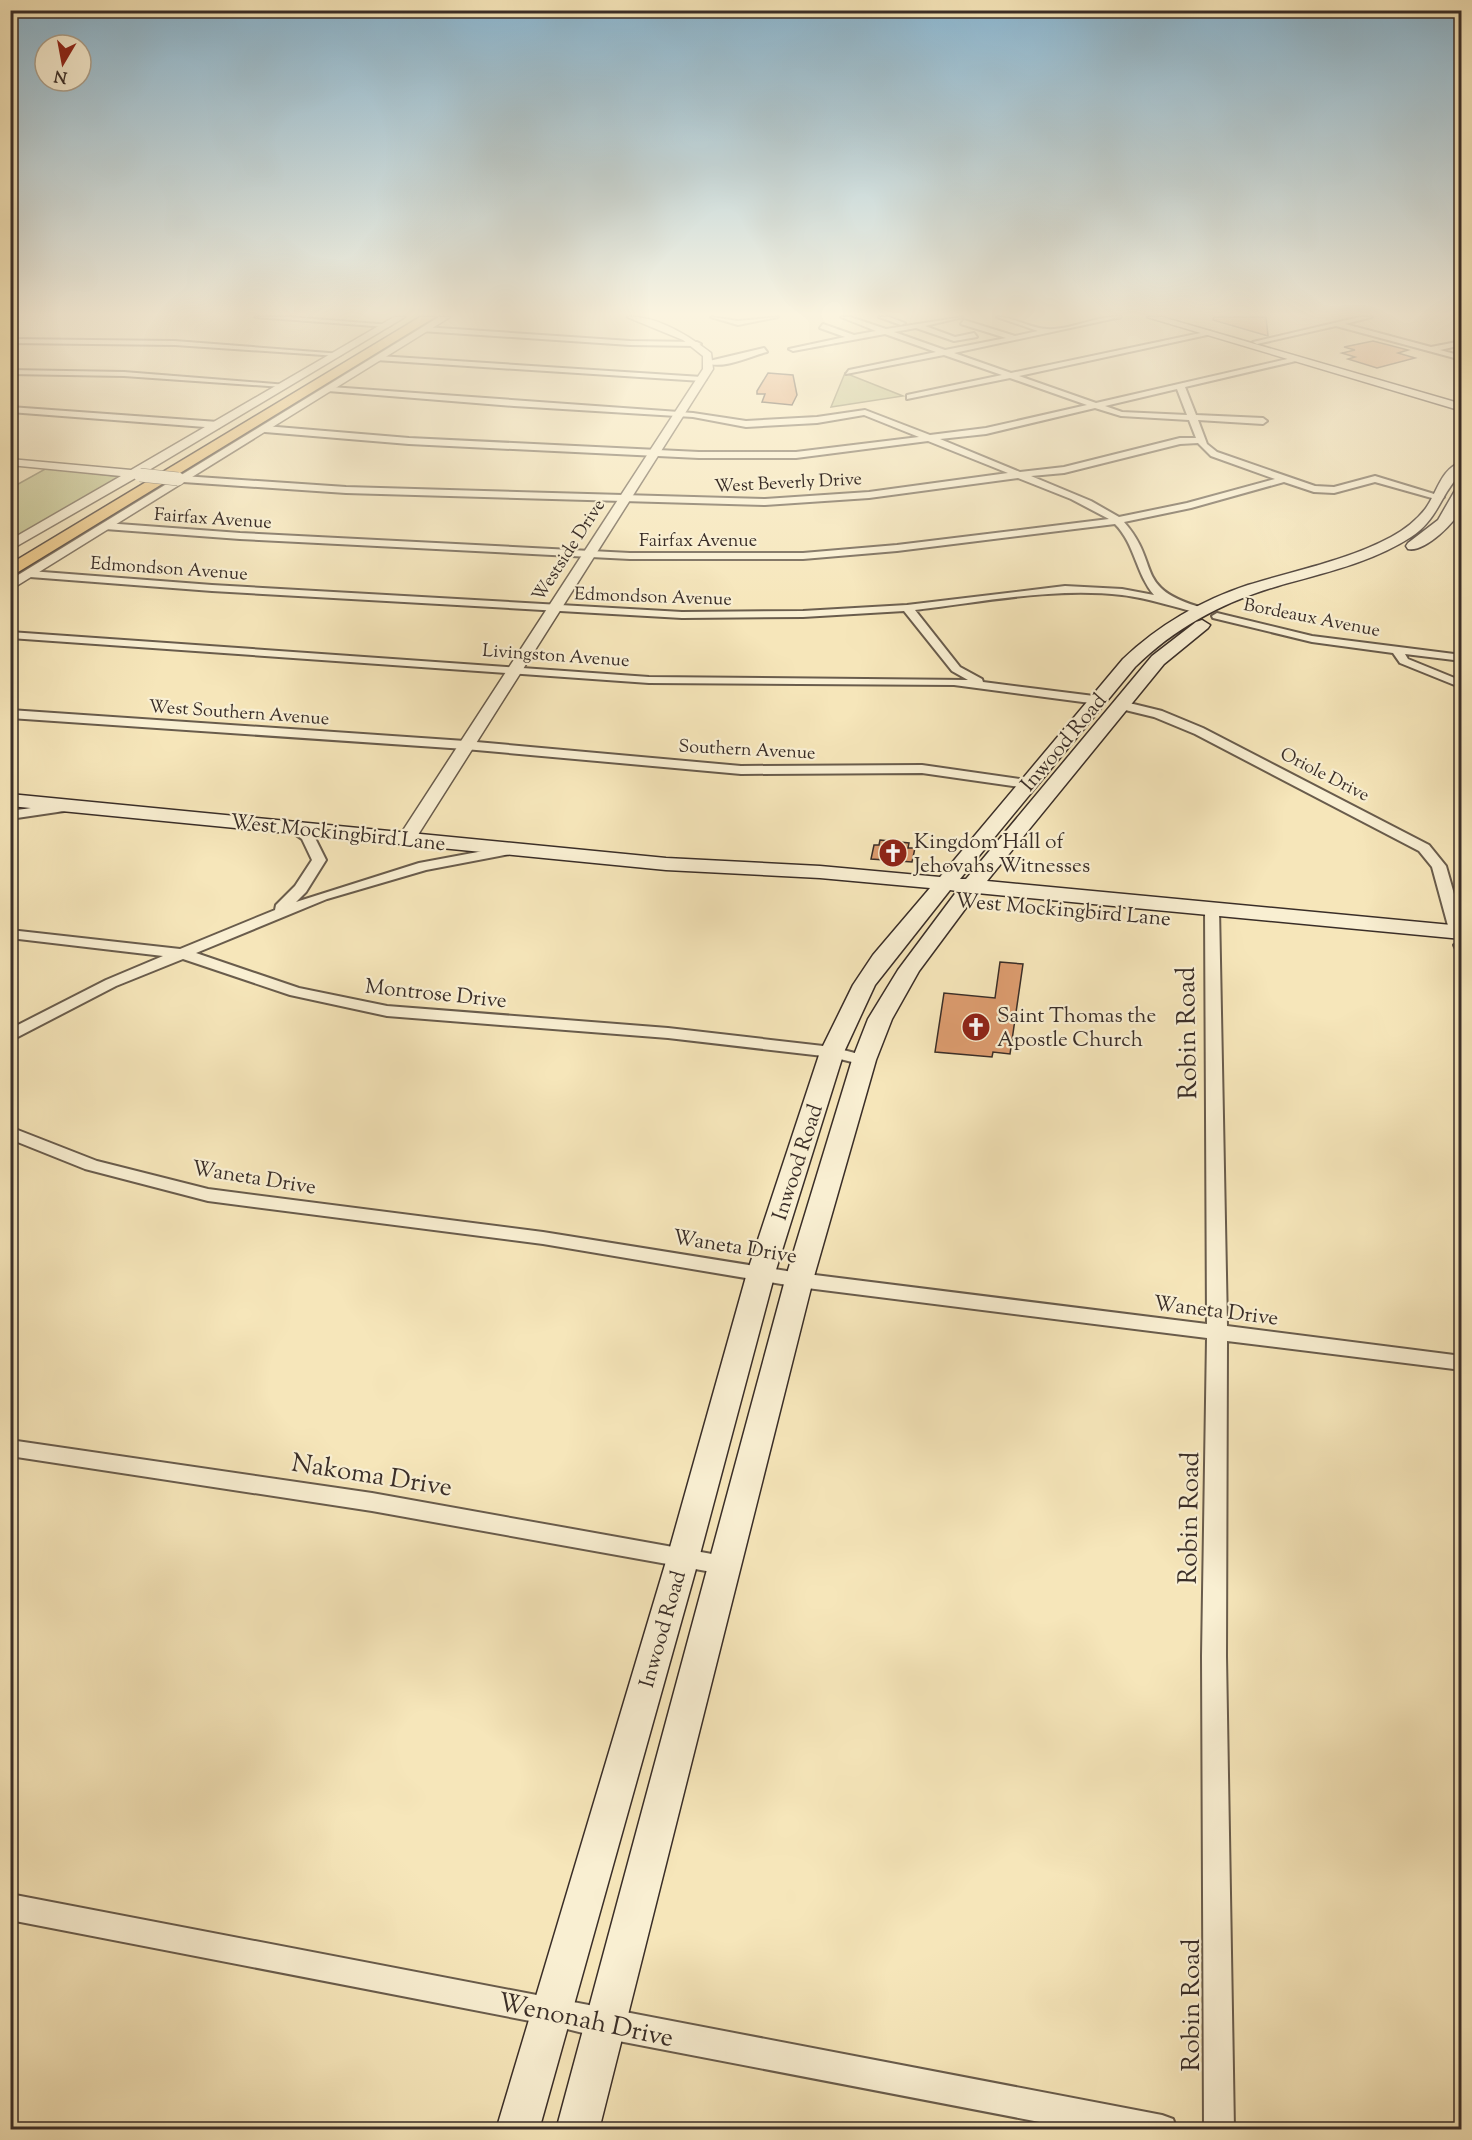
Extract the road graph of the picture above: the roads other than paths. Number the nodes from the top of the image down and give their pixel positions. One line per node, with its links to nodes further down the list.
1 (112, 417): 14 (street)
2 (231, 417): 14 (street)
3 (246, 417): 34 (highway)
4 (267, 417): 34 (highway)
5 (285, 417): 15 (street)
6 (678, 417): 18 (street, Westside Drive)
7 (699, 417): 8 (street)
8 (836, 417)
9 (877, 417): 16 (street)
10 (1046, 417): 16 (street)
11 (1147, 417): 12 (street)
12 (1193, 419): 13 (street); 17 (street)
13 (1263, 420)
14 (218, 425): 21 (street)
15 (265, 429): 18 (street); 23 (street)
16 (928, 438): 18 (street); 22 (street)
17 (1201, 440): 22 (street, West Beverly Drive); 24 (street)
18 (655, 453): 27 (street, Westside Drive)
19 (10, 462): 21 (street)
20 (1461, 467): 26 (main road, Inwood Road)
21 (137, 474): 23 (street, bridge); 32 (street)
22 (1017, 475): 27 (street, West Beverly Drive); 28 (street)
23 (181, 479): 27 (street, West Beverly Drive); 29 (street)
24 (1284, 479): 26 (street); 28 (street, Fairfax Avenue)
25 (1459, 496): 26 (main road); 31 (main road, Inwood Road)
26 (1438, 498): 30 (main road, Inwood Road)
27 (624, 499): 33 (street, Westside Drive)
28 (1116, 520): 33 (street, Fairfax Avenue); 36 (street)
29 (105, 526): 33 (street, Fairfax Avenue); 34 (street)
30 (1415, 528): 31 (main road); 39 (main road, Inwood Road)
31 (1434, 532): 39 (main road, Inwood Road)
32 (10, 546)
33 (587, 554): 38 (street, Westside Drive)
34 (15, 566): 35 (street); 38 (street, Edmondson Avenue)
35 (10, 586)
36 (1166, 600): 37 (street, Edmondson Avenue); 39 (street, Bordeaux Avenue)
37 (907, 608): 38 (street, Edmondson Avenue); 43 (street)
38 (551, 609): 44 (street, Westside Drive)
39 (1209, 613): 41 (street, Bordeaux Avenue); 48 (main road, Inwood Road); 49 (main road, Inwood Road)
40 (10, 635): 44 (street, Livingston Avenue)
41 (1398, 652): 42 (street); 47 (street, Bordeaux Avenue)
42 (1461, 658)
43 (956, 669): 45 (street); 46 (street)
44 (514, 670): 45 (street, Livingston Avenue); 51 (street, Westside Drive)
45 (908, 680): 46 (street, Livingston Avenue)
46 (986, 685): 48 (street, Livingston Avenue)
47 (1461, 685)
48 (1098, 700): 49 (main road); 52 (main road, Inwood Road)
49 (1121, 705): 59 (main road, Inwood Road); 63 (street, Oriole Drive)
50 (10, 714): 51 (street, West Southern Avenue)
51 (465, 745): 52 (street, Southern Avenue); 57 (street, Westside Drive)
52 (1028, 784): 59 (main road, Inwood Road)
53 (10, 800): 54 (main road, West Mockingbird Lane)
54 (71, 806): 55 (street); 56 (main road, West Mockingbird Lane)
55 (10, 816)
56 (292, 827): 57 (main road, West Mockingbird Lane); 60 (street)
57 (407, 838): 58 (main road, West Mockingbird Lane)
58 (516, 849): 59 (main road, West Mockingbird Lane); 60 (street)
59 (955, 891): 61 (main road, West Mockingbird Lane); 66 (main road, Inwood Road); 67 (main road, Inwood Road)
60 (275, 914): 64 (street)
61 (1212, 915): 63 (main road, West Mockingbird Lane); 71 (street, Robin Road)
62 (10, 934): 64 (street, Montrose Drive)
63 (1460, 941)
64 (184, 954): 65 (street); 66 (street, Montrose Drive)
65 (10, 1036)
66 (832, 1052): 67 (street, Montrose Drive); 69 (main road, Inwood Road)
67 (864, 1060): 70 (main road, Inwood Road)
68 (10, 1132): 69 (street, Waneta Drive)
69 (761, 1273): 70 (street, Waneta Drive); 74 (main road, Inwood Road)
70 (799, 1280): 71 (street, Waneta Drive); 75 (main road, Inwood Road)
71 (1217, 1333): 72 (street, Waneta Drive); 82 (street, Robin Road)
72 (1461, 1364)
73 (10, 1448): 74 (street, Nakoma Drive)
74 (683, 1558): 75 (street, Nakoma Drive); 77 (main road, Inwood Road)
75 (723, 1565): 78 (main road, Inwood Road)
76 (10, 1907): 77 (street, Wenonah Drive)
77 (551, 2011): 78 (street, Wenonah Drive); 79 (main road, Inwood Road)
78 (603, 2024): 80 (main road, Inwood Road); 81 (street, Wenonah Drive)
79 (517, 2130)
80 (576, 2130)
81 (1162, 2130)
82 (1219, 2130)

